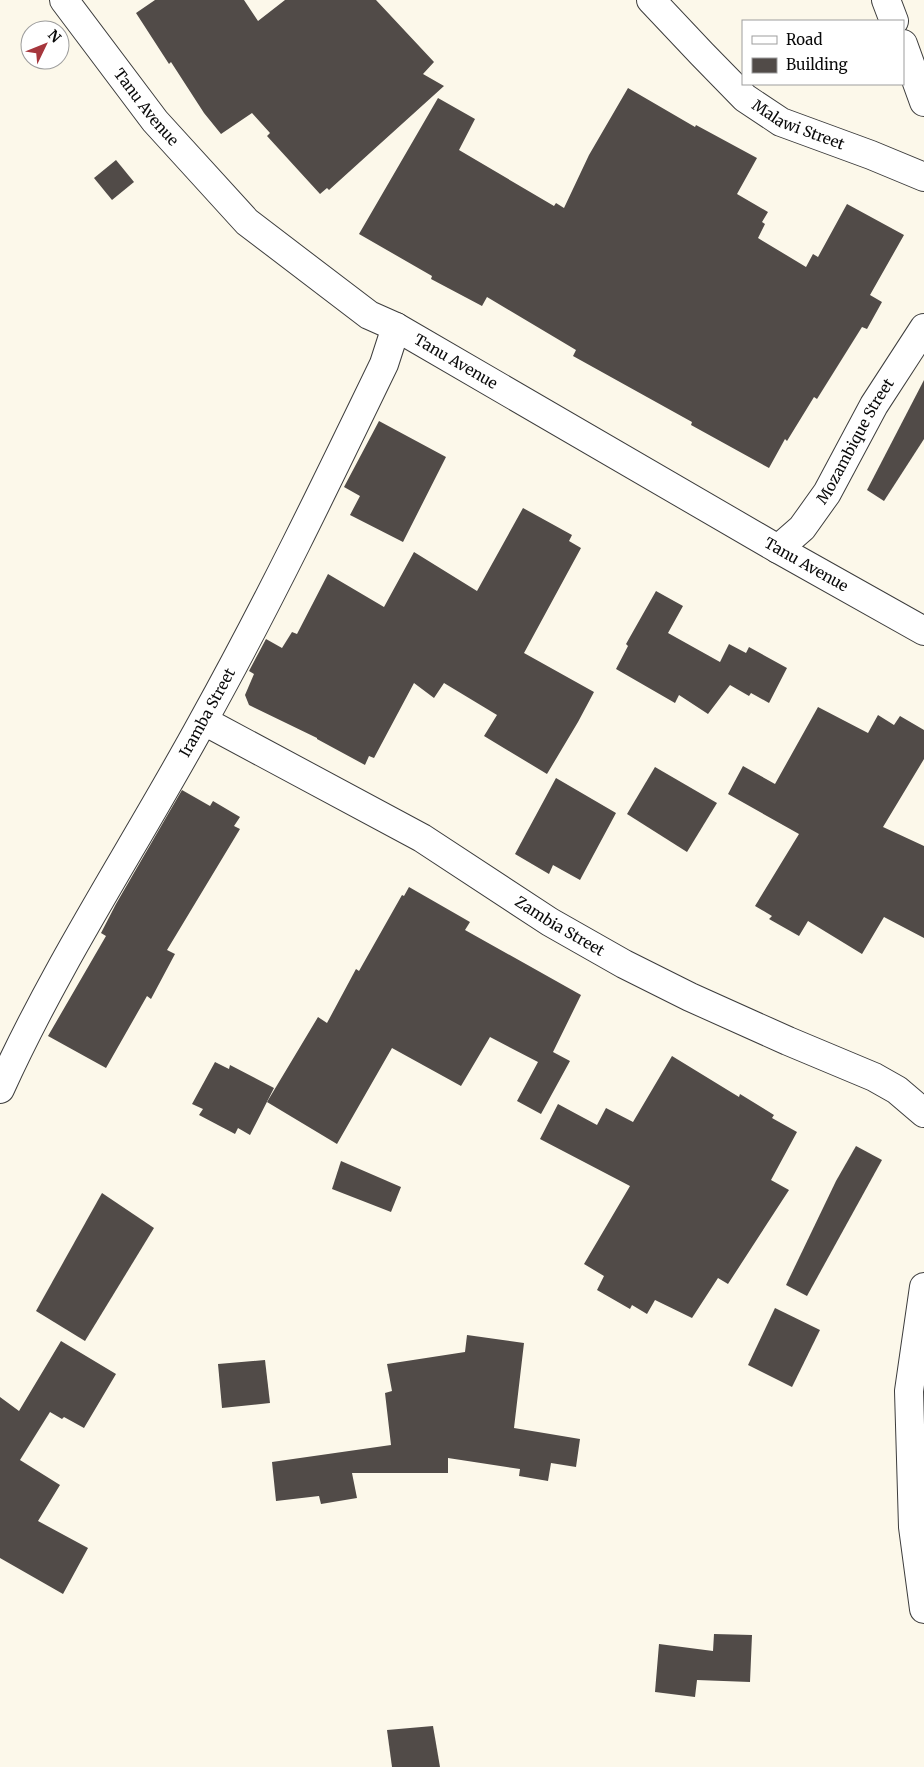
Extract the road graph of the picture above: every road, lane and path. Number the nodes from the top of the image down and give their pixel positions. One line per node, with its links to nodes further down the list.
1 (64, 0): 8 (street, Tanu Avenue)
2 (651, 0): 7 (street, Malawi Street)
3 (886, 0): 4 (street)
4 (894, 20)
5 (904, 47): 6 (street)
6 (924, 102)
7 (924, 177)
8 (396, 327): 10 (street, Tanu Avenue); 12 (street, Iramba Street)
9 (924, 328): 10 (street, Mozambique Street)
10 (778, 549): 11 (street, Tanu Avenue)
11 (924, 631)
12 (204, 721): 13 (street, Iramba Street); 14 (street, Zambia Street)
13 (0, 1089)
14 (924, 1113)
15 (924, 1287): 16 (street)
16 (924, 1609)

